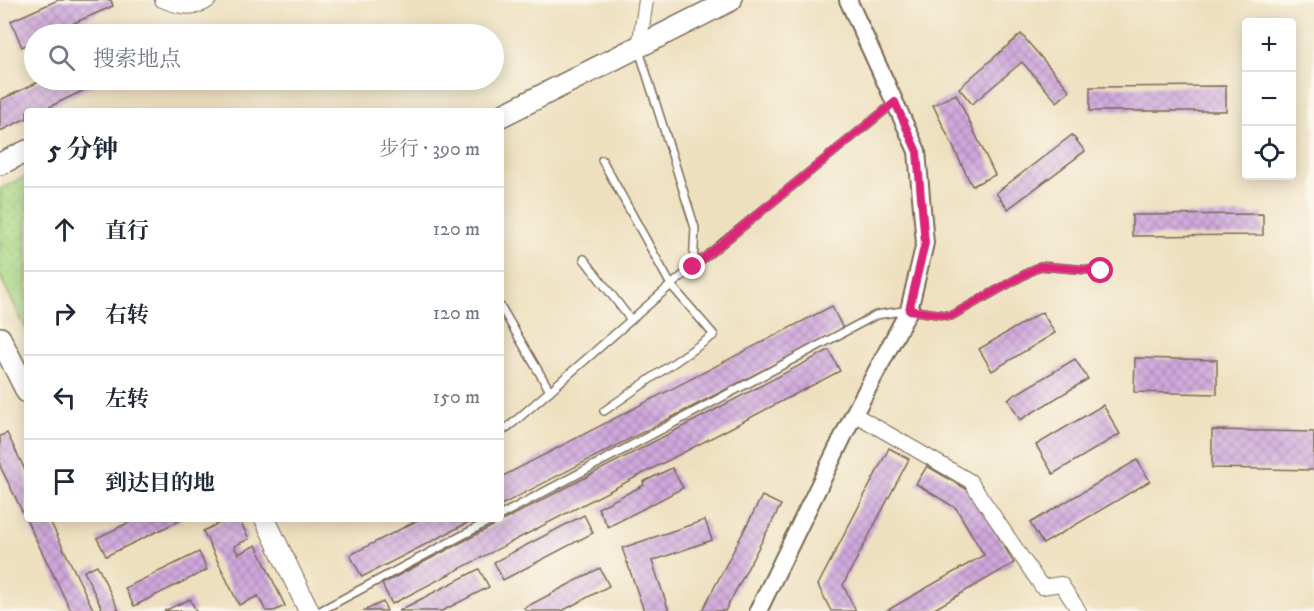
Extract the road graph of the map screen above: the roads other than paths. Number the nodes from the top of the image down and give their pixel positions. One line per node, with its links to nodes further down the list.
1 (162, 0): 2 (street)
2 (209, 0)
3 (646, 0): 6 (street)
4 (731, 0): 6 (main road)
5 (848, 0): 7 (street)
6 (639, 47): 8 (main road); 13 (lane)
7 (895, 102): 13 (lane); 16 (street)
8 (504, 114)
9 (24, 152): 11 (main road)
10 (602, 160): 15 (lane)
11 (0, 164)
12 (584, 259): 18 (lane)
13 (693, 267): 15 (lane)
14 (1101, 271): 16 (lane)
15 (671, 285): 18 (lane); 23 (lane)
16 (909, 310): 24 (street); 26 (lane)
17 (504, 312): 22 (lane)
18 (631, 320): 22 (lane)
19 (0, 338): 20 (main road)
20 (6, 364): 21 (main road)
21 (24, 388)
22 (550, 391): 25 (lane)
23 (604, 411)
24 (854, 414): 31 (street); 32 (street)
25 (504, 429)
26 (504, 513)
27 (266, 522): 29 (main road)
28 (487, 522): 30 (lane)
29 (309, 611)
30 (320, 611)
31 (758, 611)
32 (1079, 611)

